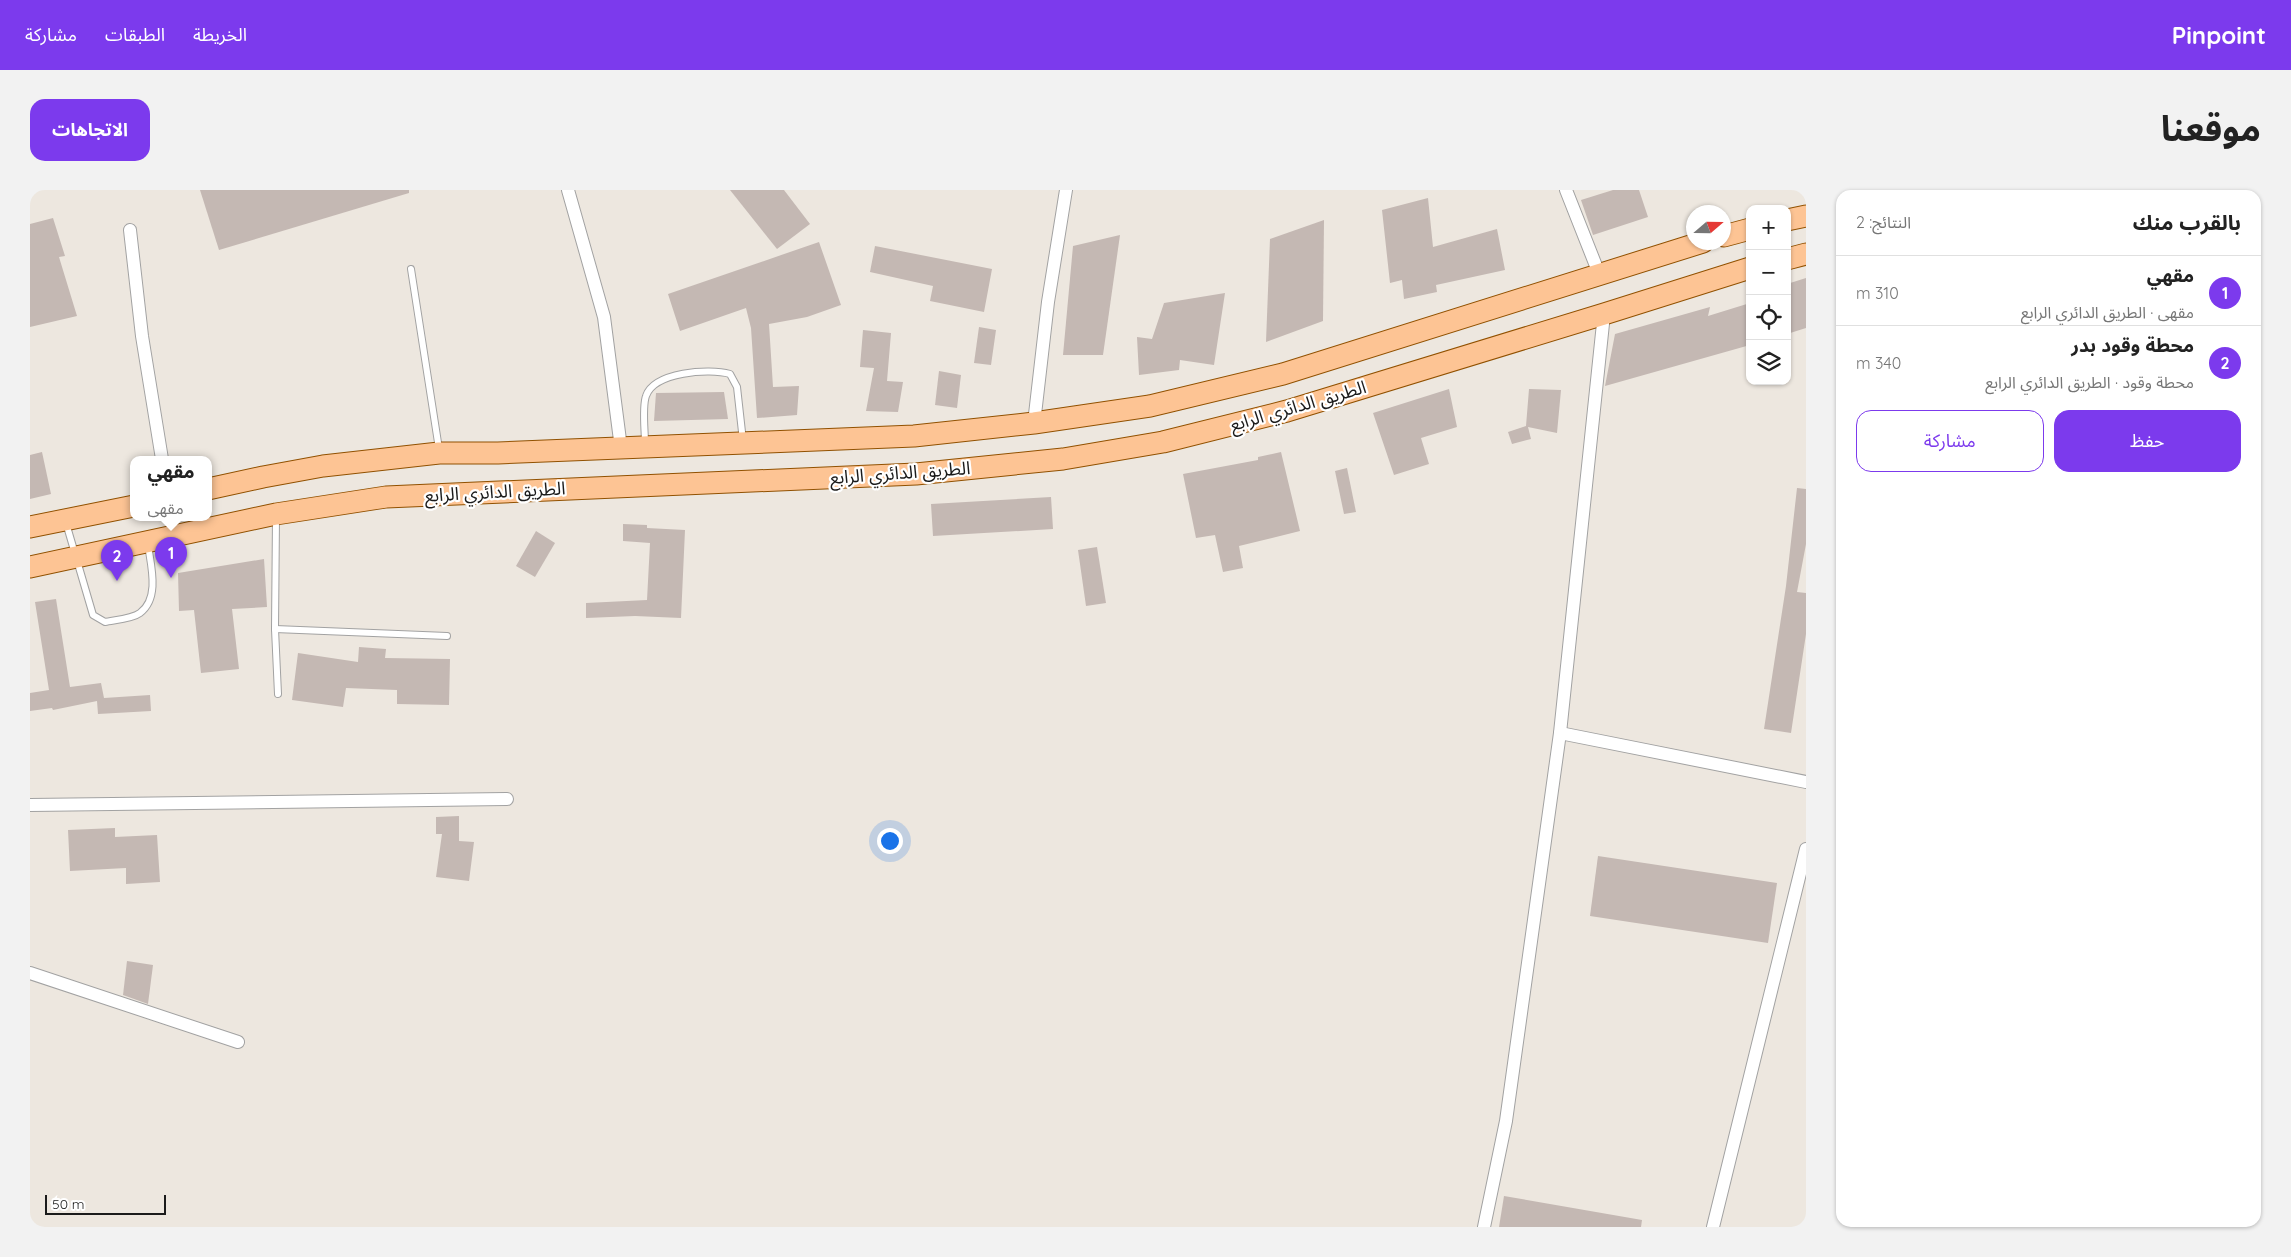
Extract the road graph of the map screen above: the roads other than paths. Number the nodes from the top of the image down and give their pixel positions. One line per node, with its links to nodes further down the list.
1 (568, 190): 19 (street)
2 (1066, 190): 16 (street)
3 (1566, 190): 14 (street)
4 (1806, 216): 5 (main road)
5 (1791, 219)
6 (130, 230): 21 (street)
7 (1746, 230): 8 (main road)
8 (1731, 234)
9 (1686, 248): 14 (main road, الطريق الدائري الرابع)
10 (1806, 254): 11 (main road)
11 (1791, 257)
12 (1746, 269): 15 (main road, الطريق الدائري الرابع)
13 (410, 270): 20 (lane)
14 (1600, 276): 16 (main road, الطريق الدائري الرابع)
15 (1604, 314): 24 (main road, الطريق الدائري الرابع); 33 (street)
16 (1034, 423): 17 (main road, الطريق الدائري الرابع)
17 (743, 443): 18 (main road, الطريق الدائري الرابع); 18 (lane)
18 (645, 447): 19 (main road, الطريق الدائري الرابع)
19 (621, 448): 20 (main road, الطريق الدائري الرابع)
20 (439, 453): 22 (main road, الطريق الدائري الرابع)
21 (162, 456)
22 (212, 488)
23 (130, 507): 25 (main road)
24 (276, 514): 27 (main road, الطريق الدائري الرابع); 30 (lane)
25 (65, 519): 26 (main road); 28 (lane)
26 (30, 527)
27 (148, 541): 28 (main road, الطريق الدائري الرابع); 28 (lane)
28 (76, 556): 29 (main road, الطريق الدائري الرابع)
29 (30, 567)
30 (275, 629): 31 (lane); 32 (lane)
31 (447, 636)
32 (278, 694)
33 (1560, 733): 34 (street); 40 (street)
34 (1806, 782)
35 (507, 799): 36 (street)
36 (30, 805)
37 (1806, 849): 41 (street)
38 (30, 973): 39 (street)
39 (238, 1042)
40 (1484, 1227)
41 (1713, 1227)

